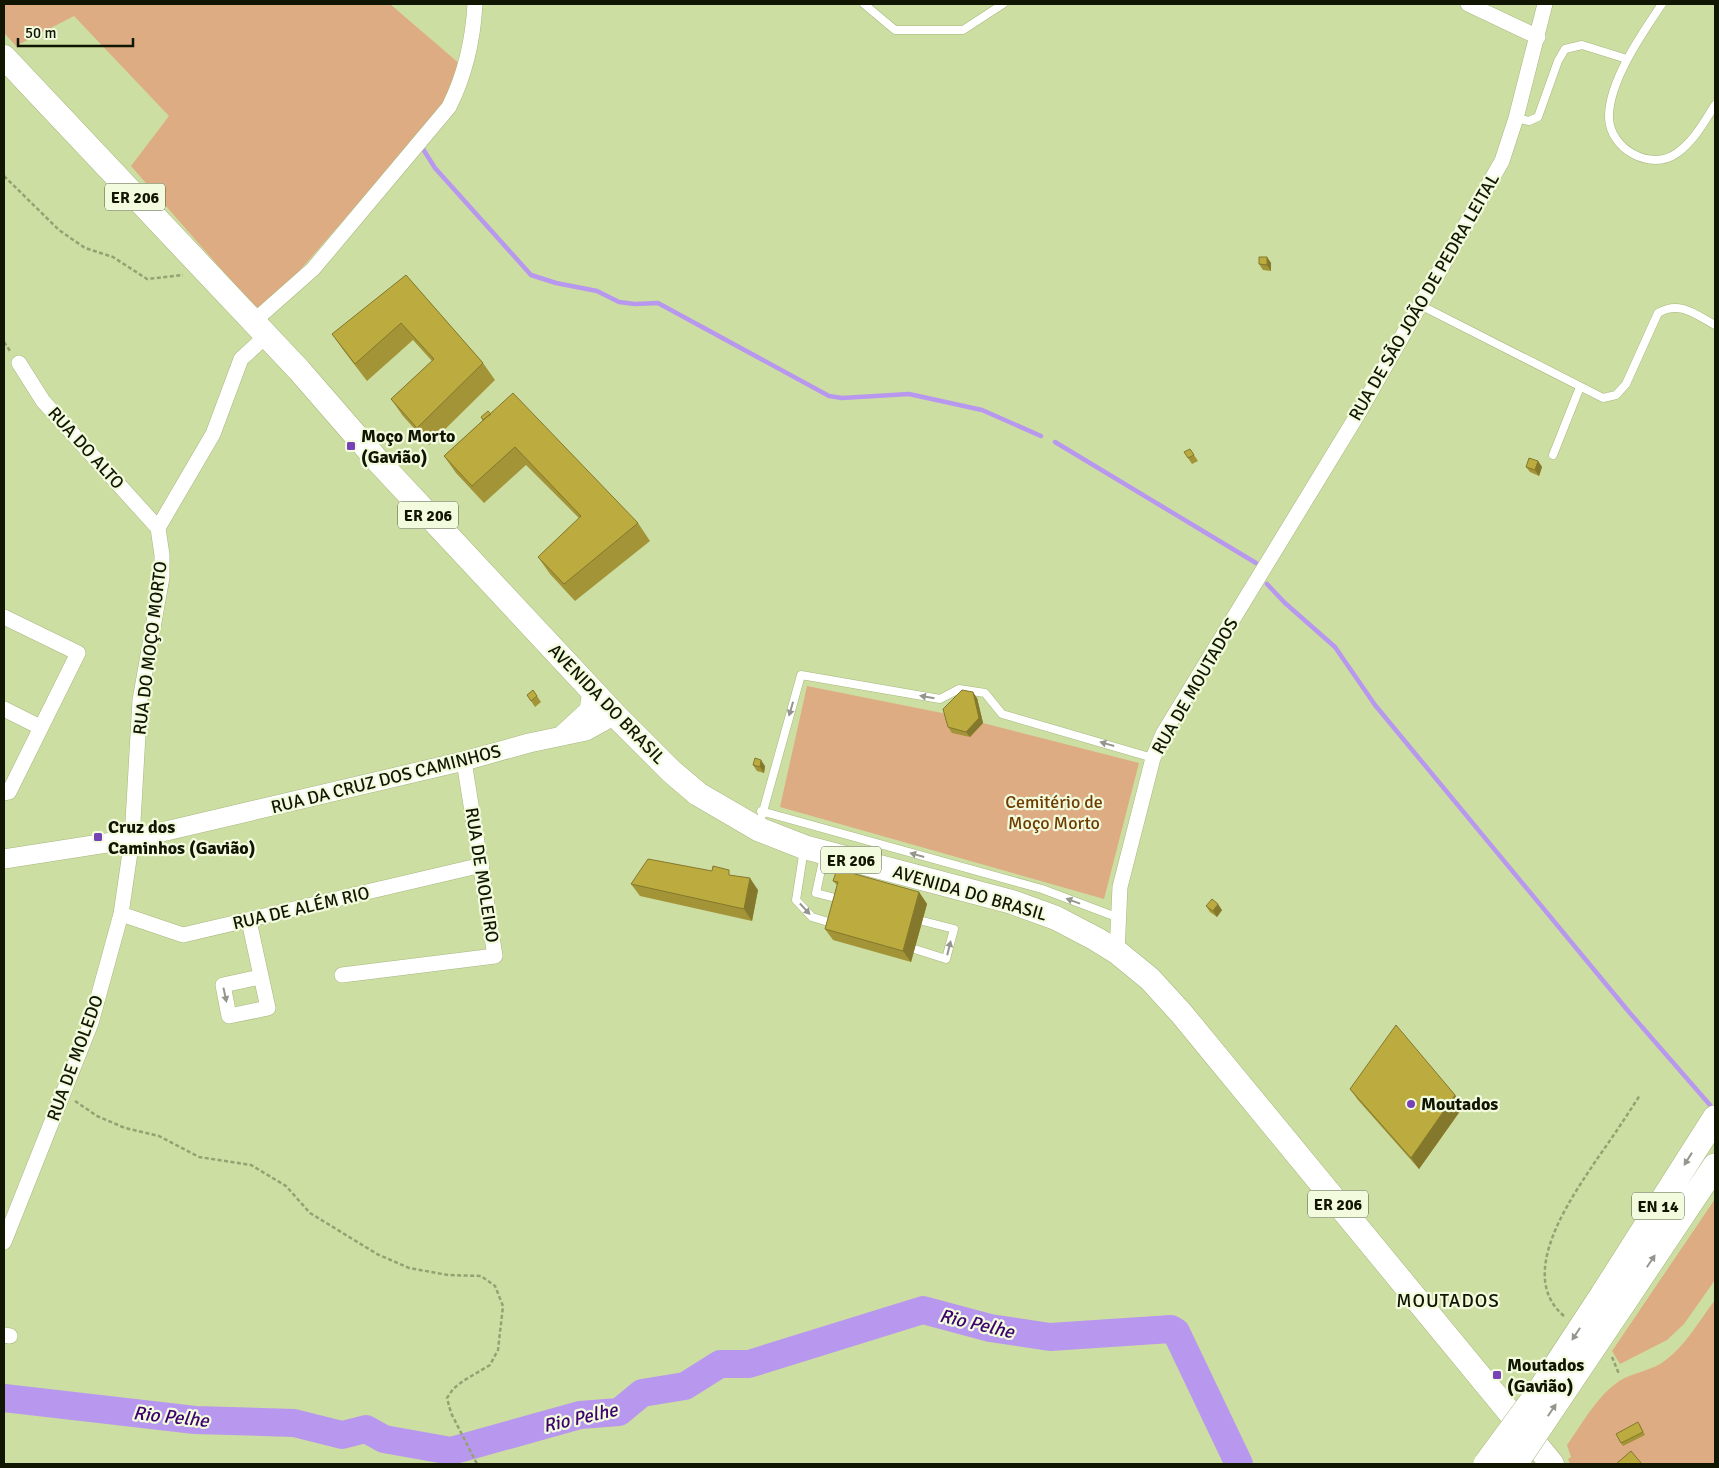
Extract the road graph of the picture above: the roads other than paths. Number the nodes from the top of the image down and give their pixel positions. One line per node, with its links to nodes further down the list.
1 (475, 4): 14 (street)
2 (864, 4): 3 (lane)
3 (1003, 4)
4 (1468, 4): 7 (street)
5 (1545, 4): 7 (street, RUA DE SÃO JOÃO DE PEDRA LEITAL)
6 (1662, 4): 9 (lane)
7 (1538, 36): 11 (street, RUA DE SÃO JOÃO DE PEDRA LEITAL)
8 (4, 57): 14 (main road, ER 206)
9 (1627, 59): 10 (lane); 11 (lane)
10 (1715, 105)
11 (1516, 118): 12 (street, RUA DE SÃO JOÃO DE PEDRA LEITAL)
12 (1420, 304): 16 (lane); 19 (street, RUA DE SÃO JOÃO DE PEDRA LEITAL)
13 (1715, 325): 16 (lane)
14 (259, 330): 18 (street); 21 (main road, AVENIDA DO BRASIL / ER 206)
15 (19, 363): 18 (street, RUA DO ALTO)
16 (1580, 387): 17 (lane)
17 (1553, 455)
18 (158, 528): 30 (street, RUA DO MOÇO MORTO)
19 (1261, 572): 26 (street, RUA DE MOUTADOS)
20 (4, 617): 24 (street)
21 (592, 691): 23 (main road, AVENIDA DO BRASIL / ER 206); 25 (street, RUA DA CRUZ DOS CAMINHOS)
22 (4, 709): 24 (street)
23 (615, 715): 25 (street, RUA DA CRUZ DOS CAMINHOS); 29 (main road, AVENIDA DO BRASIL / ER 206)
24 (40, 727): 28 (street)
25 (562, 736): 27 (street, RUA DA CRUZ DOS CAMINHOS)
26 (1153, 758): 29 (lane, one-way to 29); 37 (street, RUA DE MOUTADOS)
27 (464, 761): 30 (street, RUA DA CRUZ DOS CAMINHOS); 33 (street, RUA DE MOLEIRO)
28 (4, 793)
29 (760, 820): 31 (main road, AVENIDA DO BRASIL / ER 206); 37 (lane, one-way to 29)
30 (132, 839): 32 (street, RUA DA CRUZ DOS CAMINHOS); 35 (street, RUA DE MOLEDO)
31 (815, 850): 34 (lane); 39 (lane, one-way to 39); 41 (main road, AVENIDA DO BRASIL / ER 206)
32 (4, 859)
33 (482, 865): 38 (street, RUA DE ALÉM RIO); 42 (street, RUA DE MOLEIRO)
34 (853, 902)
35 (121, 914): 38 (street, RUA DE ALÉM RIO); 46 (street, RUA DE MOLEDO)
36 (908, 917): 40 (lane, one-way to 36)
37 (1119, 918): 41 (street, RUA DE MOUTADOS)
38 (249, 921): 43 (street)
39 (848, 928)
40 (892, 942)
41 (1117, 952): 50 (main road, AVENIDA DO BRASIL / ER 206)
42 (342, 975)
43 (260, 976)
44 (1715, 1118): 47 (highway, EN 14, one-way to 47)
45 (1715, 1166): 47 (highway, EN 14, one-way to 45)
46 (4, 1242)
47 (1613, 1298): 48 (highway, EN 14, one-way to 48, bridge); 49 (highway, EN 14, one-way to 47, bridge)
48 (1486, 1464)
49 (1515, 1464)
50 (1552, 1464)

